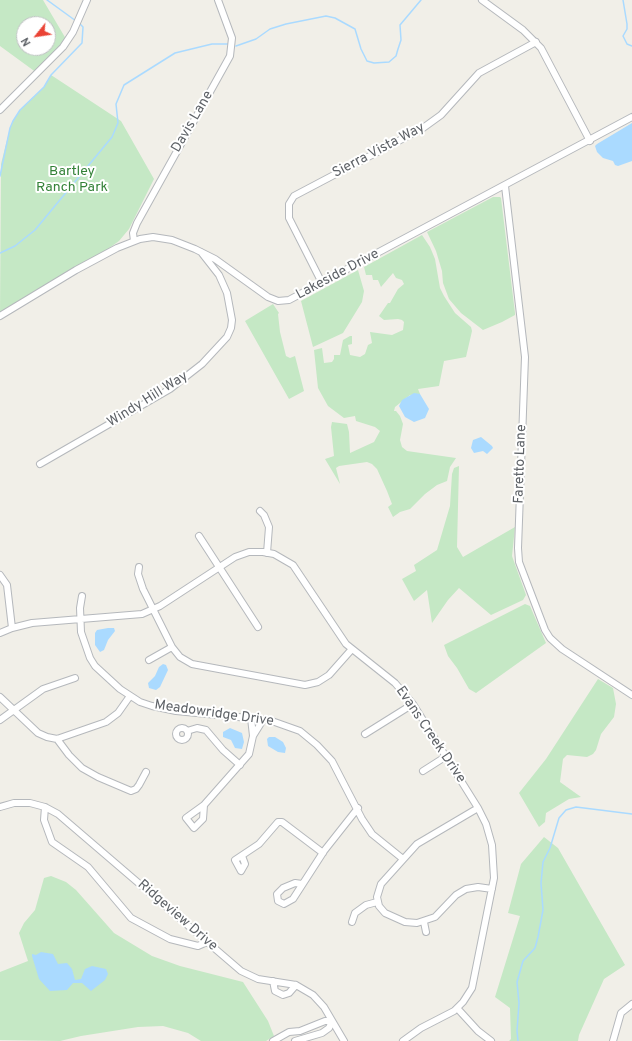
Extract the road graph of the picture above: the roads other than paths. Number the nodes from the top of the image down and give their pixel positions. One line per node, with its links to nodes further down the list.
1 (87, 0): 5 (street)
2 (218, 0): 9 (street, Davis Lane)
3 (482, 0): 4 (street)
4 (536, 42): 7 (street); 11 (street, Sierra Vista Way)
5 (0, 110)
6 (632, 117): 7 (street, Lakeside Drive)
7 (590, 141): 8 (street, Lakeside Drive)
8 (505, 186): 11 (street, Lakeside Drive); 30 (street, Faretto Lane)
9 (134, 241): 10 (street, Lakeside Drive); 12 (street, Lakeside Drive)
10 (199, 251): 11 (street, Lakeside Drive); 13 (street, Windy Hill Way)
11 (322, 284)
12 (0, 316)
13 (40, 464)
14 (260, 511): 16 (street)
15 (199, 536): 18 (street)
16 (267, 552): 18 (street, Evans Creek Drive); 27 (street, Evans Creek Drive)
17 (139, 567): 21 (street)
18 (219, 567): 21 (street, Evans Creek Drive); 23 (street)
19 (0, 575): 24 (street)
20 (82, 596): 22 (street, Meadowridge Drive)
21 (153, 610): 22 (street, Evans Creek Drive); 26 (street)
22 (78, 619): 24 (street); 31 (street, Meadowridge Drive)
23 (258, 627)
24 (12, 628): 25 (street)
25 (0, 633)
26 (172, 647): 27 (street); 28 (street)
27 (352, 649): 33 (street, Evans Creek Drive)
28 (149, 660)
29 (75, 678): 34 (street)
30 (632, 695)
31 (130, 696): 35 (street, Meadowridge Drive); 41 (street)
32 (0, 697): 34 (street)
33 (413, 704): 39 (street); 42 (street, Evans Creek Drive)
34 (14, 710): 36 (street); 41 (street)
35 (251, 718): 37 (street, Meadowridge Drive); 40 (street)
36 (0, 720)
37 (263, 720): 40 (street); 49 (street, Meadowridge Drive)
38 (188, 731): 43 (street)
39 (365, 734)
40 (254, 736): 43 (street)
41 (57, 739): 45 (street)
42 (446, 756): 44 (street); 50 (street, Evans Creek Drive)
43 (240, 765): 46 (street)
44 (423, 771)
45 (146, 772)
46 (204, 805)
47 (0, 807): 48 (street, Ridgeview Drive)
48 (45, 807): 62 (street, Ridgeview Drive); 62 (street)
49 (358, 808): 51 (street, Meadowridge Drive); 52 (street)
50 (478, 808): 55 (street); 57 (street, Evans Creek Drive)
51 (362, 819): 52 (street); 55 (street, Meadowridge Drive)
52 (348, 821): 53 (street)
53 (322, 853): 54 (street); 56 (street)
54 (242, 856)
55 (403, 859): 58 (street)
56 (302, 884)
57 (492, 889): 60 (street); 66 (street, Evans Creek Drive)
58 (377, 902): 59 (street); 60 (street)
59 (352, 922)
60 (424, 922): 61 (street)
61 (426, 932)
62 (207, 942): 63 (street, Ridgeview Drive)
63 (273, 981): 64 (street, Ridgeview Drive); 64 (street)
64 (296, 985): 67 (street, Ridgeview Drive)
65 (632, 1004): 75 (street)
66 (458, 1008): 73 (street, Evans Creek Drive); 74 (street)
67 (332, 1021): 68 (street); 70 (street); 72 (street, Ridgeview Drive)
68 (300, 1031): 69 (street); 70 (street)
69 (275, 1040)
70 (303, 1040): 71 (street)
71 (295, 1041)
72 (344, 1041)
73 (403, 1041)
74 (491, 1041)
75 (614, 1041)

